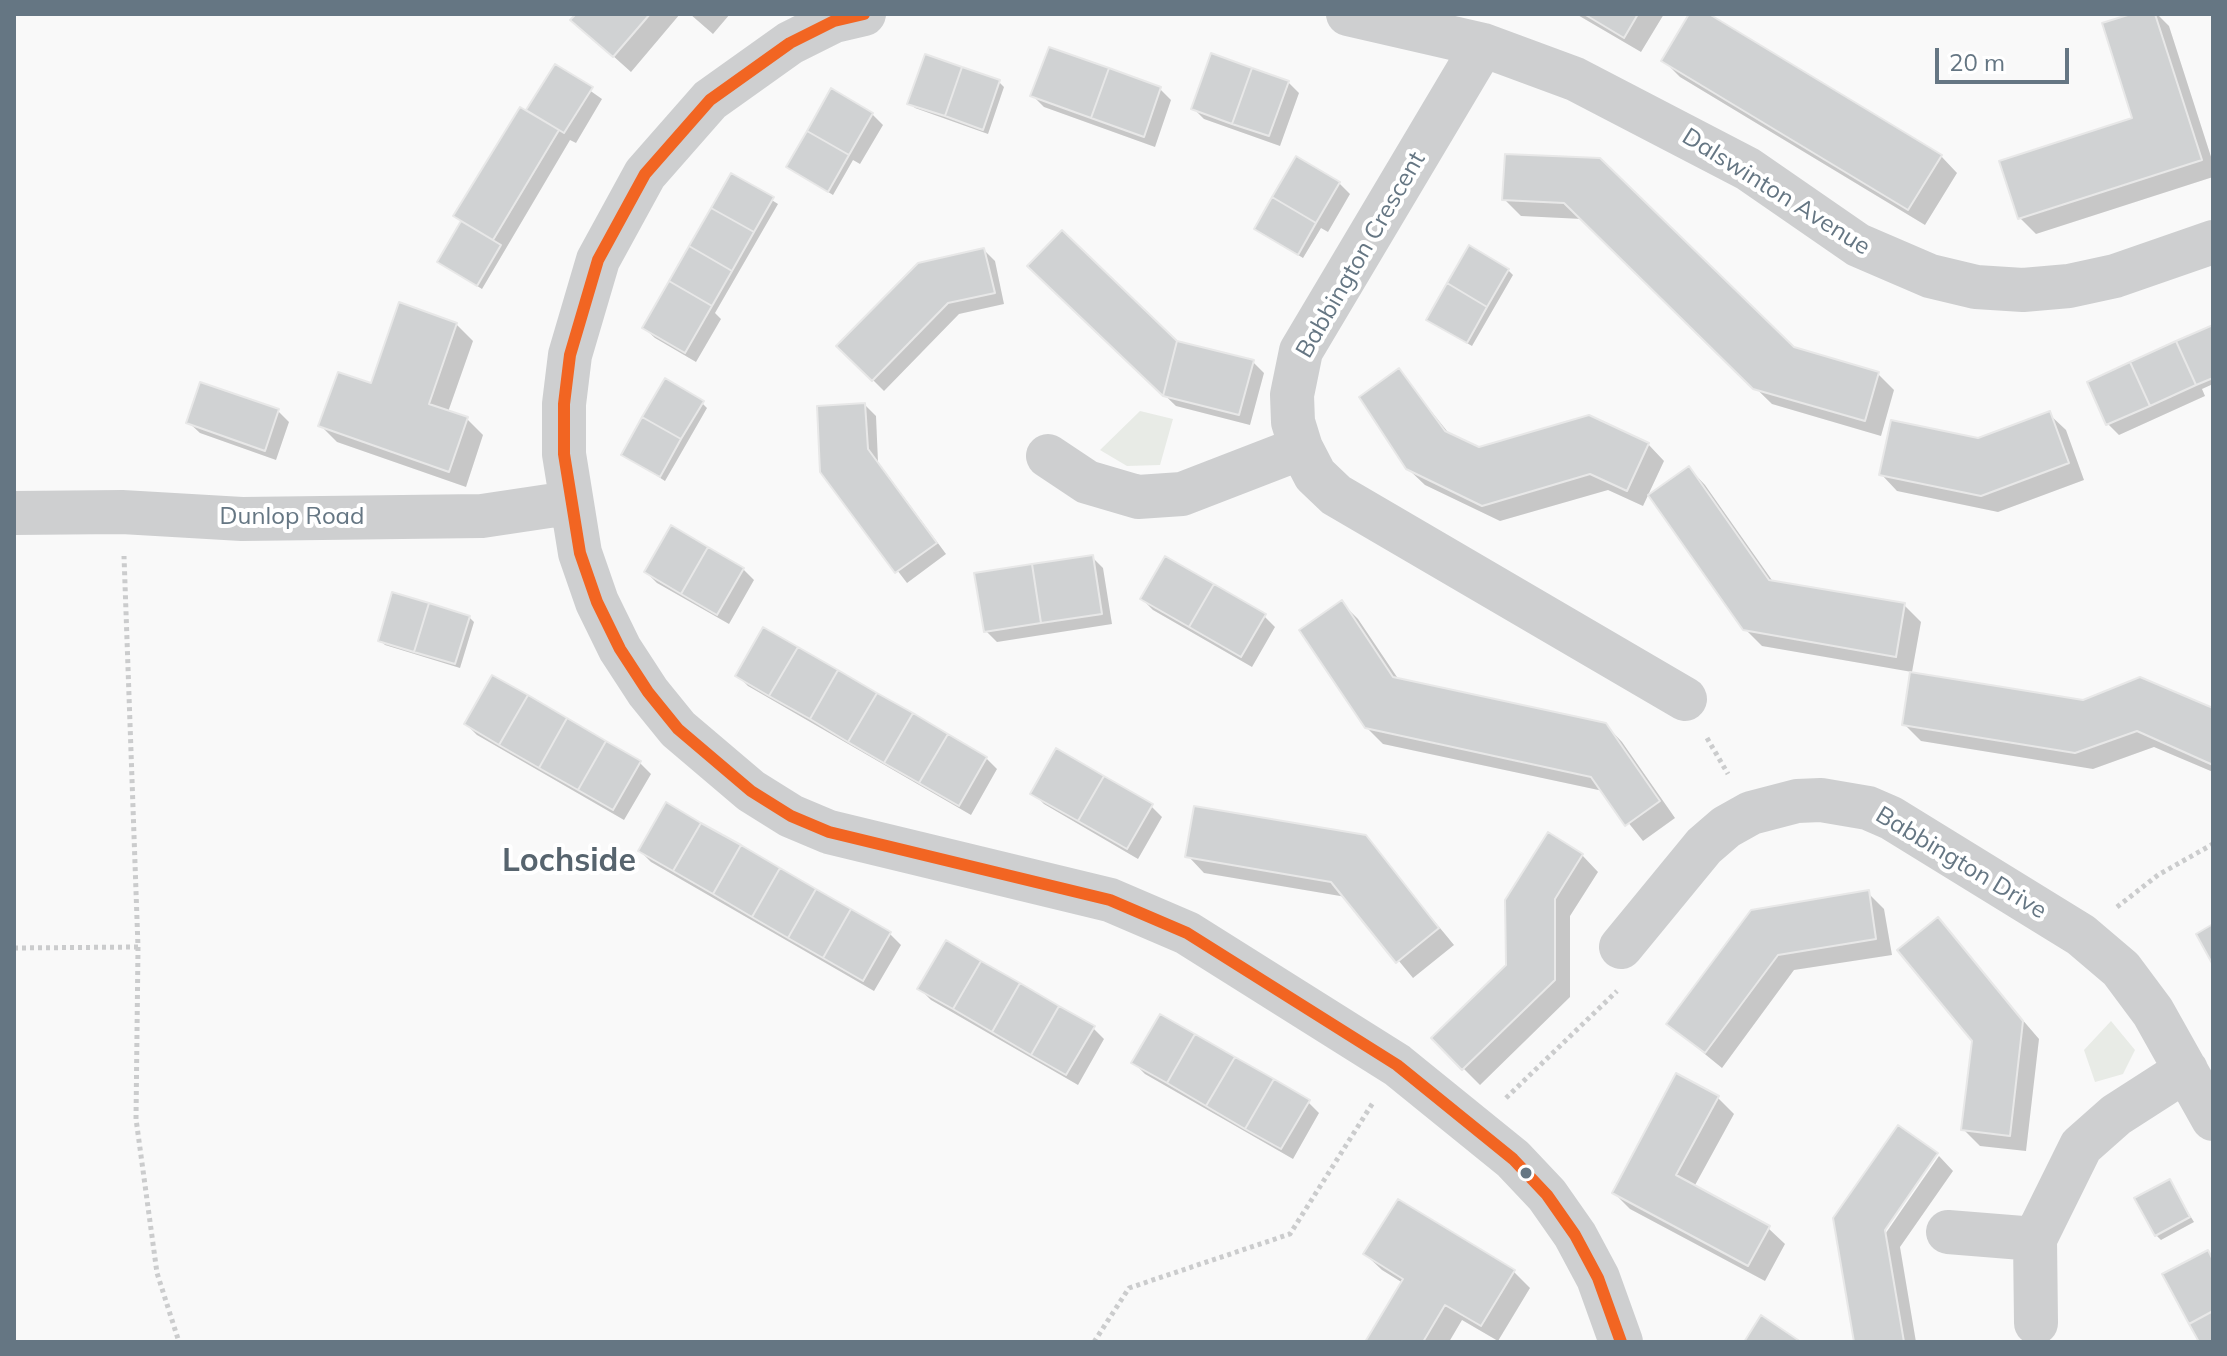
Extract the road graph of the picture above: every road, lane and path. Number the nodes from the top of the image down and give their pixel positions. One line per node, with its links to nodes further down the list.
1 (1348, 14): 3 (street, Dalswinton Avenue)
2 (843, 16): 7 (street)
3 (1483, 45): 4 (street, Dalswinton Avenue); 5 (street, Babbington Crescent)
4 (2213, 242)
5 (1301, 448): 6 (street); 10 (street)
6 (1048, 456)
7 (569, 503): 8 (street, Dunlop Road); 17 (street)
8 (122, 512): 9 (street, Dunlop Road); 14 (path)
9 (14, 513)
10 (1685, 699): 11 (path)
11 (1751, 813): 13 (street, Babbington Drive); 15 (street, Babbington Drive)
12 (2213, 844): 13 (path)
13 (2081, 935): 18 (street, Babbington Drive)
14 (138, 947): 16 (path); 24 (path)
15 (1621, 947): 20 (path)
16 (14, 948)
17 (1397, 1065): 20 (street); 25 (path)
18 (2186, 1070): 19 (street, Babbington Drive); 22 (street)
19 (2213, 1119)
20 (1476, 1127): 26 (street)
21 (1948, 1232): 22 (street)
22 (2035, 1239): 23 (street)
23 (2036, 1323)
24 (179, 1342)
25 (1094, 1342)
26 (1621, 1342)

